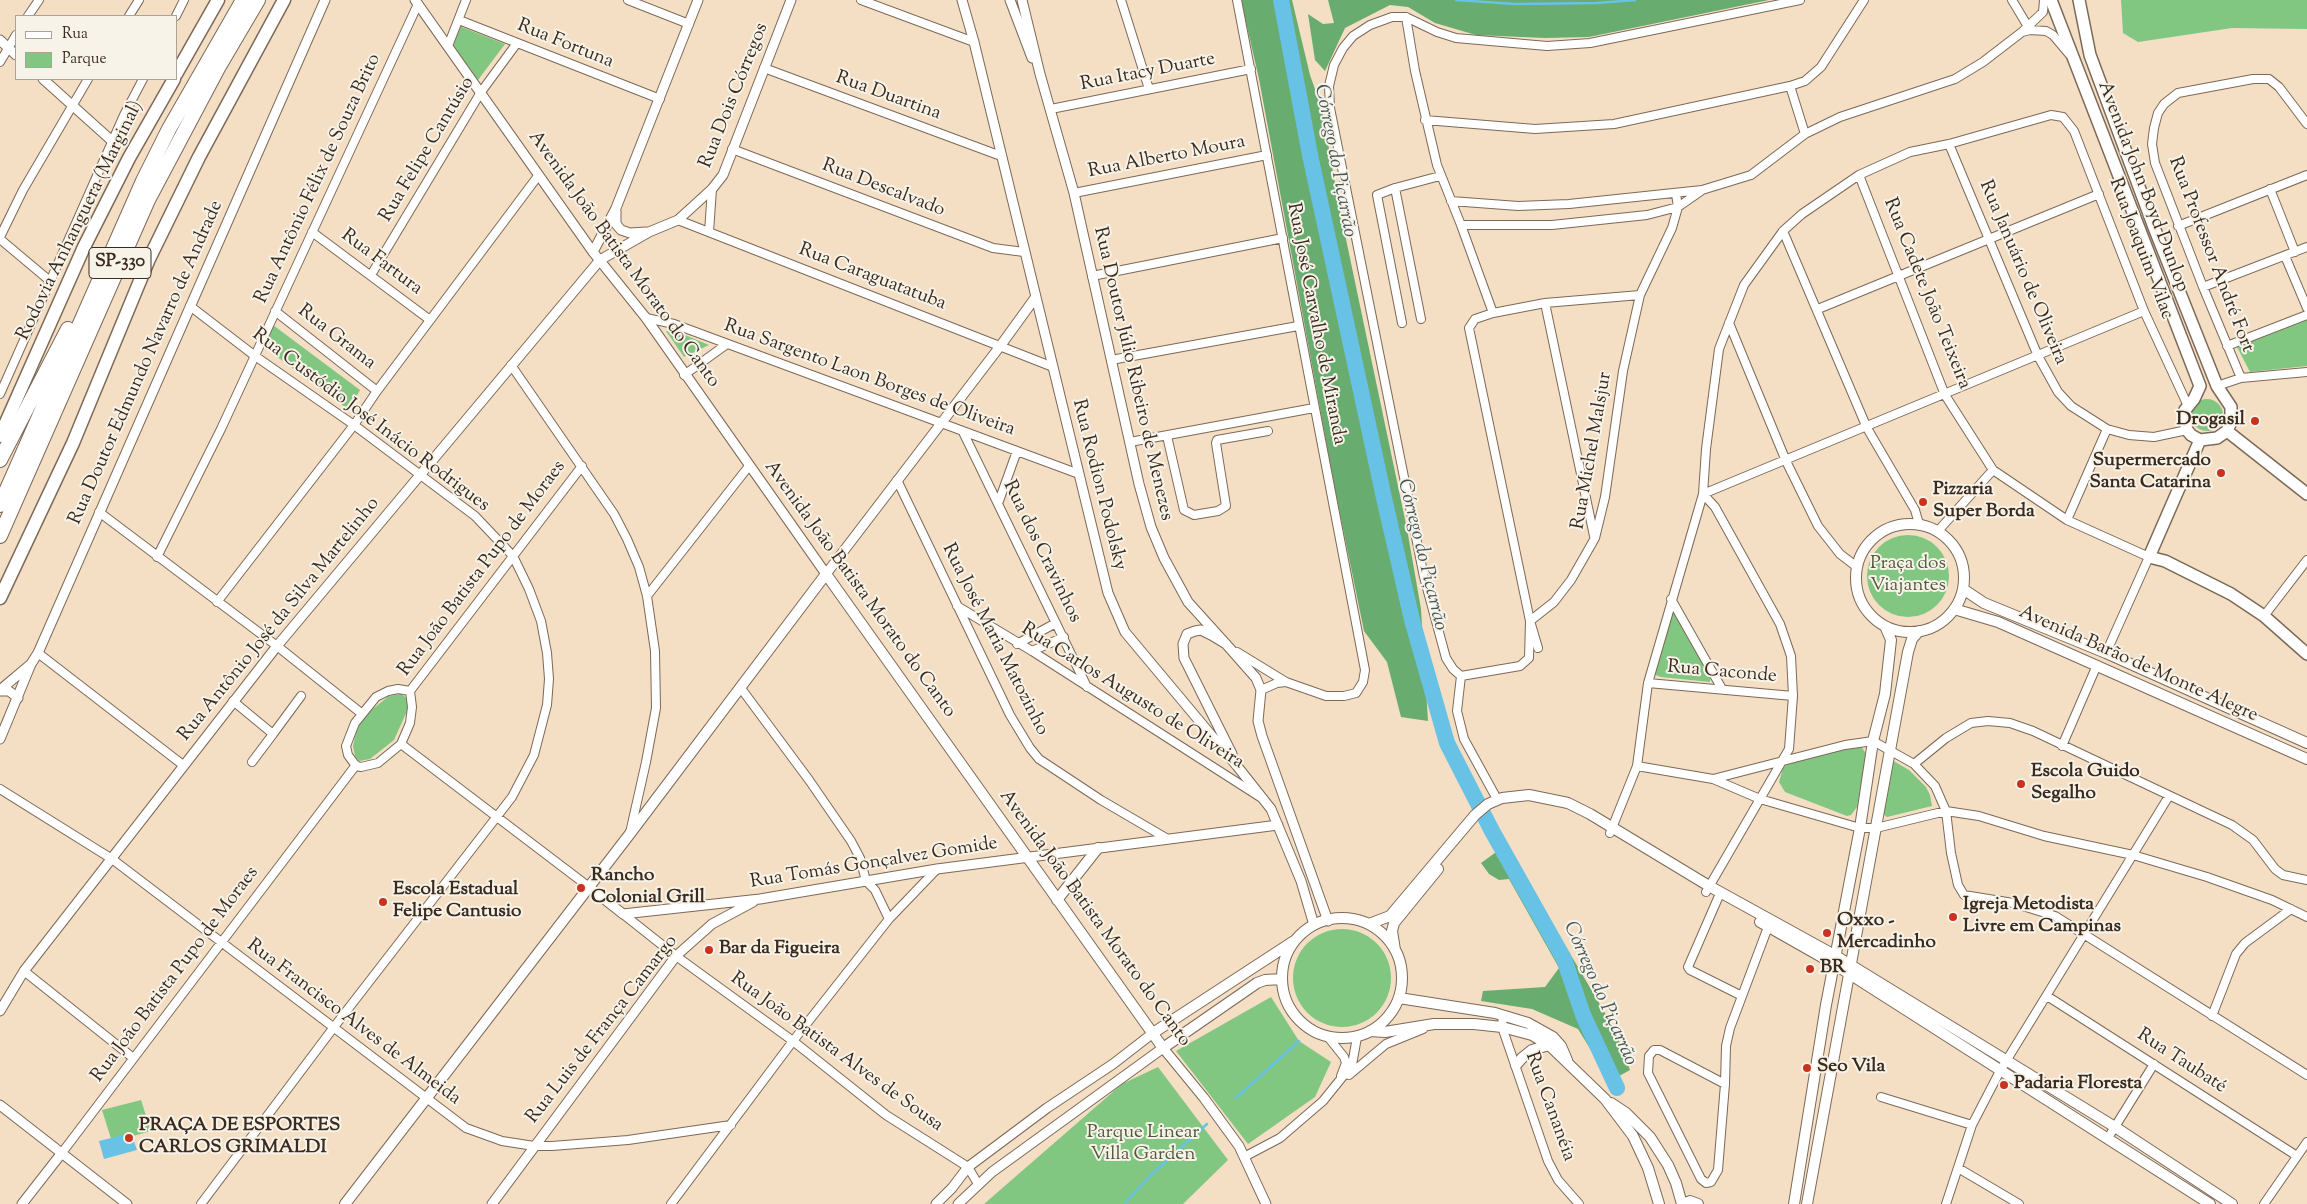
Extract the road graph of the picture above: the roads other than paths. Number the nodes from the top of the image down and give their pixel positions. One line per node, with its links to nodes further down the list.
1 (39, 0): 26 (street)
2 (140, 0): 27 (street)
3 (184, 0): 28 (street)
4 (218, 0): 44 (highway)
5 (243, 0): 68 (highway, SP-330)
6 (258, 0): 165 (highway, SP-330)
7 (284, 0): 175 (highway)
8 (325, 0): 106 (street, Rua Doutor Edmundo Navarro de Andrade)
9 (466, 0): 30 (street)
10 (628, 0): 31 (street)
11 (698, 0): 31 (street)
12 (791, 0): 42 (street, Rua Dois Córregos)
13 (861, 0): 35 (street)
14 (962, 0): 35 (street, Rua Rodion Podolsky)
15 (1010, 0): 45 (street)
16 (1022, 0): 45 (street, Rua Doutor Júlio Ribeiro de Menezes)
17 (1120, 0): 51 (street)
18 (1237, 0): 43 (street, Rua José Carvalho de Miranda)
19 (1800, 0): 29 (street)
20 (2012, 0): 32 (street)
21 (2044, 0): 32 (street)
22 (2052, 0): 41 (main road, Avenida John Boyd Dunlop)
23 (2079, 0): 130 (main road, Avenida John Boyd Dunlop)
24 (1862, 1): 50 (street)
25 (417, 2): 37 (street, Avenida João Batista Morato do Canto); 85 (street, Rua Antônio Félix de Souza Brito)
26 (29, 15)
27 (130, 15)
28 (176, 15)
29 (1406, 17): 56 (street); 197 (street)
30 (459, 20): 36 (street, Rua Fortuna); 37 (street)
31 (689, 24): 53 (street)
32 (2026, 30): 41 (street); 58 (street)
33 (15, 37): 38 (street)
34 (0, 40): 38 (street)
35 (974, 42): 63 (street, Rua Rodion Podolsky)
36 (517, 43): 52 (street, Rua Felipe Cantúsio); 53 (street, Rua Fortuna)
37 (448, 46): 52 (street, Avenida João Batista Morato do Canto)
38 (8, 48): 39 (street); 40 (street)
39 (15, 54)
40 (0, 62)
41 (2075, 62): 134 (main road, Avenida John Boyd Dunlop)
42 (764, 68): 61 (street, Rua Dois Córregos); 63 (street, Rua Duartina)
43 (1251, 69): 51 (street, Rua Itacy Duarte); 62 (street, Rua José Carvalho de Miranda)
44 (178, 70)
45 (1040, 74): 55 (street, Rua Doutor Júlio Ribeiro de Menezes)
46 (44, 80): 54 (street)
47 (87, 80): 54 (street)
48 (142, 80): 59 (street)
49 (173, 80): 144 (highway, Rodovia Anhanguera (Marginal))
50 (1790, 86): 56 (street); 58 (street)
51 (1149, 89): 55 (street, Rua Itacy Duarte)
52 (481, 92): 66 (street, Avenida João Batista Morato do Canto); 98 (street, Rua Felipe Cantúsio)
53 (660, 100): 78 (street)
54 (72, 105): 59 (street); 88 (street)
55 (1051, 109): 73 (street, Rua Doutor Júlio Ribeiro de Menezes)
56 (1425, 120): 67 (street)
57 (2307, 124): 81 (street, Rua Professor André Fort)
58 (1805, 134): 72 (street)
59 (112, 141): 101 (street)
60 (1949, 144): 64 (street); 75 (street, Rua Joaquim Vilac); 90 (street, Rua Januário de Oliveira)
61 (732, 150): 70 (street, Rua Dois Córregos); 94 (street, Rua Descalvado)
62 (1267, 155): 73 (street, Rua Alberto Moura); 89 (street, Rua José Carvalho de Miranda)
63 (1001, 156): 94 (street, Rua Rodion Podolsky)
64 (1859, 175): 84 (street); 100 (street, Rua Cadete João Teixeira)
65 (2307, 175): 71 (street)
66 (538, 176): 93 (street, Avenida João Batista Morato do Canto); 115 (street)
67 (1440, 176): 69 (street); 76 (street)
68 (143, 181): 149 (highway); 160 (highway, SP-330)
69 (1395, 188): 114 (street); 116 (street)
70 (712, 189): 79 (street, Rua Dois Córregos); 87 (street)
71 (2270, 189): 81 (street); 95 (street)
72 (1702, 190): 74 (street); 77 (street)
73 (1074, 193): 99 (street, Rua Doutor Júlio Ribeiro de Menezes)
74 (1676, 194): 76 (street); 77 (street, Rua Michel Malsjur)
75 (2099, 194): 90 (street); 110 (street, Rua Joaquim Vilac)
76 (1451, 201): 80 (street)
77 (1678, 207): 80 (street); 103 (street, Rua Michel Malsjur)
78 (616, 208): 82 (street); 83 (street)
79 (678, 220): 86 (street, Rua Dois Córregos); 87 (street, Rua Caraguatatuba)
80 (1461, 224): 111 (street)
81 (2178, 226): 102 (street, Rua Professor André Fort)
82 (620, 230): 83 (street); 86 (street); 92 (street)
83 (604, 231): 93 (street)
84 (1783, 231): 108 (street); 117 (street)
85 (312, 232): 98 (street, Rua Fartura); 109 (street, Rua Antônio Félix de Souza Brito)
86 (649, 232): 92 (street, Rua Dois Córregos)
87 (709, 232): 120 (street, Rua Caraguatatuba)
88 (0, 238): 101 (street)
89 (1283, 238): 99 (street); 118 (street, Rua José Carvalho de Miranda)
90 (1990, 239): 100 (street); 123 (street, Rua Januário de Oliveira)
91 (2307, 247): 95 (street)
92 (618, 249): 97 (street, Rua Dois Córregos)
93 (593, 252): 97 (street, Avenida João Batista Morato do Canto)
94 (1024, 252): 104 (street, Rua Rodion Podolsky)
95 (2295, 252): 96 (street)
96 (2285, 256): 102 (street); 107 (street)
97 (600, 260): 113 (street, Avenida João Batista Morato do Canto); 125 (street, Rua Antônio José da Silva Martelinho)
98 (371, 275): 115 (street, Rua Fartura)
99 (1092, 276): 124 (street, Rua Doutor Júlio Ribeiro de Menezes)
100 (1898, 278): 108 (street); 133 (street, Rua Cadete João Teixeira)
101 (50, 281): 132 (street)
102 (2203, 287): 121 (street, Rua Professor André Fort)
103 (1640, 295): 105 (street); 166 (street, Rua Michel Malsjur)
104 (1035, 298): 120 (street); 126 (street, Rua Rodion Podolsky)
105 (1545, 302): 111 (street); 166 (street)
106 (190, 306): 122 (street, Rua Custódio José Inácio Rodrigues); 161 (street, Rua Doutor Edmundo Navarro de Andrade)
107 (2307, 308)
108 (1818, 309): 138 (street)
109 (275, 311): 122 (street, Rua Antônio Félix de Souza Brito); 131 (street, Rua Grama)
110 (2144, 311): 123 (street); 134 (street, Rua Joaquim Vilac)
111 (1493, 312): 181 (street)
112 (2307, 316): 121 (street)
113 (646, 318): 119 (street, Rua Sargento Laon Borges de Oliveira); 128 (street, Avenida João Batista Morato do Canto)
114 (1421, 319)
115 (430, 320): 131 (street)
116 (1402, 323)
117 (1728, 323): 150 (street); 157 (street)
118 (1298, 326): 124 (street); 135 (street, Rua José Carvalho de Miranda)
119 (727, 344): 128 (street); 136 (street, Rua Sargento Laon Borges de Oliveira)
120 (1001, 345): 126 (street, Rua Caraguatatuba); 136 (street)
121 (2227, 346): 129 (street, Rua Professor André Fort)
122 (255, 356): 137 (street, Rua Custódio José Inácio Rodrigues); 167 (street, Rua Antônio Félix de Souza Brito)
123 (2038, 356): 133 (street); 139 (street, Rua Januário de Oliveira)
124 (1111, 360): 147 (street, Rua Doutor Júlio Ribeiro de Menezes)
125 (512, 365): 151 (street); 154 (street, Rua Antônio José da Silva Martelinho)
126 (1053, 367): 155 (street, Rua Rodion Podolsky)
127 (2307, 372): 129 (street)
128 (684, 375): 152 (street, Avenida João Batista Morato do Canto)
129 (2241, 378): 130 (street)
130 (2216, 386): 142 (main road, Avenida John Boyd Dunlop)
131 (377, 391): 137 (street)
132 (0, 394)
133 (1945, 395): 138 (street); 153 (street, Rua Cadete João Teixeira)
134 (2188, 406): 140 (main road)
135 (1314, 408): 145 (street); 194 (street, Rua José Carvalho de Miranda)
136 (942, 423): 143 (street, Rua Sargento Laon Borges de Oliveira); 156 (street)
137 (354, 425): 154 (street, Rua Custódio José Inácio Rodrigues); 177 (street)
138 (1867, 428): 150 (street); 163 (street)
139 (2107, 429): 140 (street, Rua Januário de Oliveira); 162 (street)
140 (2187, 430): 146 (main road)
141 (1268, 431): 145 (street)
142 (2227, 431): 146 (main road); 158 (main road)
143 (963, 432): 148 (street, Rua Sargento Laon Borges de Oliveira); 159 (street, Rua dos Cravinhos)
144 (0, 436)
145 (1167, 436): 147 (street)
146 (2200, 440): 169 (main road)
147 (1130, 442): 187 (street, Rua Doutor Júlio Ribeiro de Menezes)
148 (1017, 451): 155 (street, Rua Sargento Laon Borges de Oliveira); 159 (street)
149 (0, 460)
150 (1786, 461): 157 (street); 171 (street)
151 (582, 466): 168 (street, Rua João Batista Pupo de Moraes); 174 (street)
152 (749, 466): 172 (street, Avenida João Batista Morato do Canto); 174 (street)
153 (1993, 470): 162 (street, Rua Cadete João Teixeira); 164 (street)
154 (420, 474): 168 (street, Rua Custódio José Inácio Rodrigues); 188 (street, Rua Antônio José da Silva Martelinho)
155 (1079, 474): 224 (street, Rua Rodion Podolsky)
156 (897, 480): 172 (street); 178 (street, Rua José Maria Matozinho)
157 (1704, 494): 176 (street); 207 (street)
158 (2307, 494)
159 (999, 501): 182 (street, Rua dos Cravinhos)
160 (0, 505)
161 (99, 512): 167 (street); 191 (street, Rua Doutor Edmundo Navarro de Andrade)
162 (2067, 520): 169 (street, Rua Cadete João Teixeira)
163 (1919, 524): 164 (main road); 171 (main road)
164 (1937, 532): 173 (main road)
165 (0, 536)
166 (1595, 538): 181 (street, Rua Michel Malsjur)
167 (157, 556): 177 (street)
168 (512, 556): 205 (street, Rua João Batista Pupo de Moraes); 233 (street, Rua Custódio José Inácio Rodrigues)
169 (2149, 557): 180 (main road, Rua Cadete João Teixeira); 192 (street)
170 (2307, 560): 180 (street)
171 (1857, 567): 183 (main road)
172 (826, 574): 200 (main road); 243 (main road, Avenida João Batista Morato do Canto)
173 (1963, 589): 179 (main road); 192 (main road, Avenida Barão de Monte Alegre)
174 (647, 596): 239 (street)
175 (0, 598)
176 (1671, 598): 199 (street); 202 (street)
177 (217, 602): 188 (street)
178 (957, 606): 186 (street, Rua Carlos Augusto de Oliveira); 240 (street, Rua José Maria Matozinho)
179 (1954, 609): 184 (main road); 196 (main road, Avenida Barão de Monte Alegre)
180 (2264, 616): 193 (main road, Rua Cadete João Teixeira)
181 (1530, 620): 189 (street); 197 (street)
182 (1056, 623): 185 (street, Rua dos Cravinhos); 186 (street)
183 (1885, 626): 184 (main road); 213 (main road)
184 (1919, 631): 217 (main road)
185 (1064, 638): 190 (street); 201 (street, Rua dos Cravinhos)
186 (1017, 644): 190 (street, Rua Carlos Augusto de Oliveira)
187 (1226, 644): 198 (street, Rua Doutor Júlio Ribeiro de Menezes); 204 (street); 224 (street)
188 (277, 646): 209 (street, Rua Antônio José da Silva Martelinho); 210 (street)
189 (1538, 648)
190 (1032, 651): 201 (street, Rua Carlos Augusto de Oliveira)
191 (38, 653): 195 (street, Rua Doutor Edmundo Navarro de Andrade); 222 (street)
192 (2106, 653): 214 (main road, Avenida Barão de Monte Alegre)
193 (2307, 654)
194 (1361, 655): 198 (street, Rua Doutor Júlio Ribeiro de Menezes)
195 (31, 664): 203 (street); 208 (street, Rua Doutor Edmundo Navarro de Andrade)
196 (2097, 666): 216 (street); 218 (main road, Avenida Barão de Monte Alegre)
197 (1461, 676): 231 (street)
198 (1286, 682): 204 (street)
199 (1648, 683): 202 (street, Rua Caconde); 225 (street)
200 (740, 687): 239 (main road); 247 (street)
201 (1087, 687): 230 (street, Rua Carlos Augusto de Oliveira)
202 (1722, 689): 207 (street, Rua Caconde)
203 (0, 690): 208 (street)
204 (1261, 690): 257 (street)
205 (410, 692): 210 (street, Rua João Batista Pupo de Moraes); 215 (street, Rua João Batista Pupo de Moraes)
206 (301, 696): 211 (street)
207 (1793, 696): 219 (street)
208 (18, 698): 212 (street, Rua Doutor Edmundo Navarro de Andrade)
209 (233, 701): 211 (street); 222 (street, Rua Antônio José da Silva Martelinho)
210 (361, 714): 223 (street, Rua João Batista Pupo de Moraes)
211 (273, 734): 220 (street)
212 (0, 739)
213 (1873, 741): 217 (street); 219 (street); 236 (main road)
214 (2307, 743)
215 (401, 744): 223 (street, Rua João Batista Pupo de Moraes); 233 (street, Rua João Batista Alves de Sousa)
216 (2062, 746): 221 (street); 228 (street)
217 (1890, 752): 221 (street); 237 (main road)
218 (2307, 759)
219 (1783, 761): 226 (street); 229 (street)
220 (252, 762)
221 (1914, 764): 232 (street)
222 (183, 765): 244 (street, Rua Antônio José da Silva Martelinho)
223 (356, 765): 263 (street, Rua João Batista Pupo de Moraes)
224 (1238, 766): 230 (street, Rua Rodion Podolsky)
225 (1637, 766): 226 (street); 238 (street)
226 (1713, 779): 229 (street)
227 (0, 789): 244 (street, Rua Francisco Alves de Almeida)
228 (2169, 796): 242 (street); 246 (street)
229 (1760, 799): 236 (street); 249 (street)
230 (1264, 800): 235 (street, Rua Rodion Podolsky)
231 (1492, 804): 234 (main road); 238 (main road)
232 (1946, 811): 237 (street); 242 (street); 261 (street)
233 (498, 817): 248 (street, Rua João Batista Alves de Sousa); 277 (street, Rua Custódio José Inácio Rodrigues)
234 (1477, 817): 258 (main road); 264 (main road)
235 (1278, 825): 240 (street, Rua Tomás Gonçalvez Gomide); 259 (street, Rua Rodion Podolsky)
236 (1860, 828): 237 (street); 266 (main road)
237 (1876, 828): 267 (main road)
238 (1612, 830): 249 (main road)
239 (629, 835): 248 (main road)
240 (1166, 838): 241 (street, Rua Tomás Gonçalvez Gomide)
241 (1098, 848): 243 (street, Rua Tomás Gonçalvez Gomide); 252 (main road)
242 (2133, 855): 253 (street); 261 (street)
243 (1028, 858): 245 (street, Rua Tomás Gonçalvez Gomide); 252 (main road, Avenida João Batista Morato do Canto)
244 (112, 860): 263 (street, Rua Francisco Alves de Almeida); 268 (street, Rua Antônio José da Silva Martelinho)
245 (937, 869): 247 (street, Rua Tomás Gonçalvez Gomide); 256 (street)
246 (2307, 880)
247 (866, 881): 251 (street, Rua Tomás Gonçalvez Gomide); 256 (street)
248 (589, 887): 254 (street, Rua João Batista Alves de Sousa); 298 (main road)
249 (1708, 889): 250 (main road); 266 (main road)
250 (1718, 898): 260 (main road); 270 (street)
251 (760, 899): 254 (street, Rua Tomás Gonçalvez Gomide); 265 (street, Rua Luis de França Camargo)
252 (1057, 900): 280 (main road, Avenida João Batista Morato do Canto)
253 (2291, 909): 255 (street); 275 (street)
254 (623, 914): 265 (street, Rua João Batista Alves de Sousa)
255 (2307, 917)
256 (889, 919): 283 (street)
257 (1328, 921): 258 (main road); 259 (main road)
258 (1369, 924): 264 (main road)
259 (1314, 925): 262 (main road)
260 (1768, 927): 266 (main road); 270 (street)
261 (2086, 934): 271 (street); 275 (street)
262 (1295, 941): 269 (main road); 280 (main road)
263 (221, 943): 277 (street, Rua Francisco Alves de Almeida); 286 (street, Rua João Batista Pupo de Moraes)
264 (1395, 950): 272 (main road)
265 (676, 956): 283 (street, Rua João Batista Alves de Sousa); 306 (street, Rua Luis de França Camargo)
266 (1835, 960): 267 (main road); 293 (main road)
267 (1849, 969): 287 (main road); 291 (main road); 296 (main road)
268 (24, 971): 273 (street, Rua Antônio José da Silva Martelinho); 286 (street)
269 (1282, 979): 281 (main road); 285 (main road)
270 (1742, 996): 295 (street)
271 (2046, 996): 287 (street); 289 (street, Rua Taubaté)
272 (1399, 998): 274 (main road); 279 (main road)
273 (0, 1011)
274 (1503, 1015): 278 (street, Rua Cananéia); 288 (main road)
275 (2212, 1016): 292 (street)
276 (1434, 1024): 278 (main road); 279 (main road); 294 (street)
277 (334, 1027): 298 (street, Rua Francisco Alves de Almeida); 315 (street, Rua Custódio José Inácio Rodrigues)
278 (1502, 1027): 284 (main road); 290 (street, Rua Cananéia)
279 (1370, 1031): 282 (main road)
280 (1153, 1033): 285 (main road, Avenida João Batista Morato do Canto); 310 (street)
281 (1328, 1037): 282 (main road); 294 (street)
282 (1357, 1037): 294 (street)
283 (793, 1041): 301 (street); 310 (street, Rua João Batista Alves de Sousa)
284 (1549, 1045): 288 (main road); 290 (main road)
285 (1163, 1048): 308 (street, Avenida João Batista Morato do Canto); 312 (street)
286 (132, 1057): 307 (street, Rua João Batista Pupo de Moraes)
287 (2007, 1061): 291 (street); 303 (main road)
288 (1568, 1063): 299 (main road)
289 (2154, 1064): 303 (street); 309 (street, Rua Taubaté)
290 (1516, 1066): 322 (street, Rua Cananéia)
291 (2000, 1071): 302 (street); 304 (main road)
292 (2307, 1076)
293 (1813, 1082): 296 (main road); 326 (main road)
294 (1339, 1083): 308 (street)
295 (1725, 1084): 295 (street)
296 (1828, 1085): 327 (main road)
297 (1881, 1097): 302 (street)
298 (426, 1099): 306 (street, Rua Francisco Alves de Almeida); 316 (main road)
299 (1605, 1099): 323 (main road); 324 (main road)
300 (0, 1105): 307 (street)
301 (731, 1125): 306 (street, Rua Francisco Alves de Almeida); 318 (street)
302 (1972, 1125): 311 (street)
303 (2115, 1127): 304 (street); 331 (main road)
304 (2108, 1138): 330 (main road)
305 (2307, 1142): 309 (street)
306 (534, 1146): 317 (street, Rua Luis de França Camargo)
307 (61, 1154): 313 (street, Rua João Batista Pupo de Moraes); 314 (street)
308 (1244, 1156): 321 (street, Avenida João Batista Morato do Canto)
309 (2297, 1156): 332 (street)
310 (968, 1167): 312 (street); 319 (street)
311 (1958, 1168): 328 (street); 329 (street)
312 (978, 1184): 320 (street)
313 (22, 1204)
314 (126, 1204)
315 (201, 1204)
316 (345, 1204)
317 (492, 1204)
318 (671, 1204)
319 (936, 1204)
320 (958, 1204)
321 (1266, 1204)
322 (1579, 1204)
323 (1659, 1204)
324 (1682, 1204): 325 (main road)
325 (1698, 1204)
326 (1794, 1204)
327 (1807, 1204)
328 (1946, 1204)
329 (2019, 1204)
330 (2210, 1204)
331 (2232, 1204)
332 (2264, 1204)

